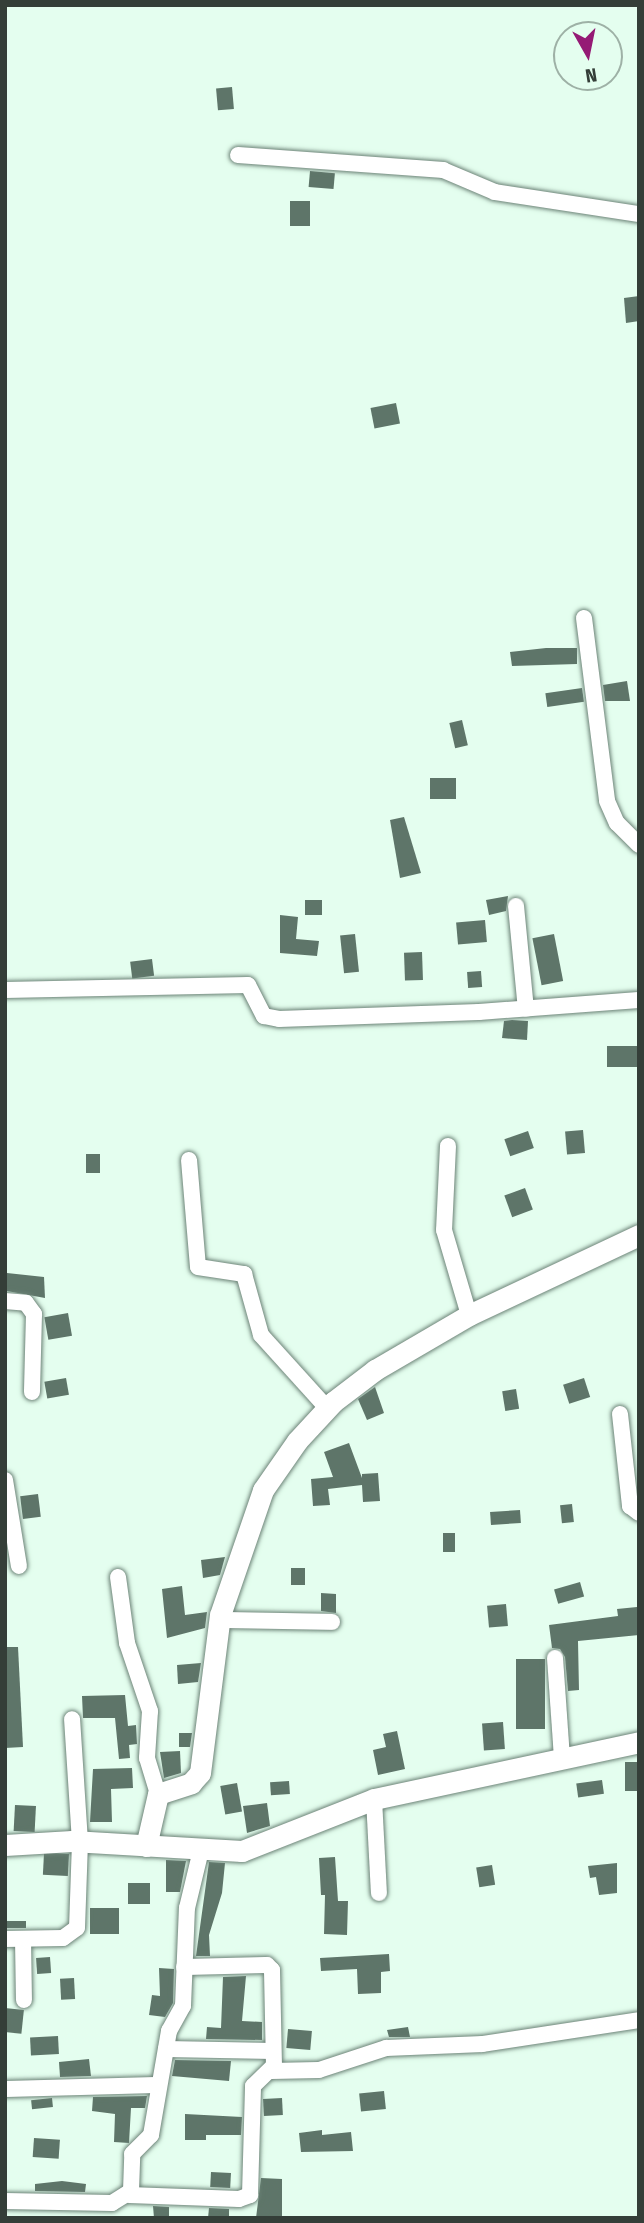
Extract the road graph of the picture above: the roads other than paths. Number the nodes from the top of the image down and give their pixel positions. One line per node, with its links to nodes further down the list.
1 (238, 155): 2 (street)
2 (639, 214)
3 (584, 618): 4 (street)
4 (639, 845)
5 (516, 906): 8 (street)
6 (5, 990): 8 (street)
7 (639, 1000): 8 (street)
8 (526, 1009)
9 (448, 1146): 13 (street)
10 (189, 1160): 15 (street)
11 (639, 1234): 13 (street)
12 (5, 1300): 14 (street)
13 (469, 1315): 15 (street)
14 (32, 1392)
15 (327, 1408): 21 (street)
16 (620, 1414): 18 (street)
17 (5, 1480): 19 (street)
18 (639, 1513)
19 (19, 1566)
20 (117, 1577): 27 (street)
21 (219, 1619): 22 (street); 27 (street)
22 (332, 1622)
23 (555, 1658): 26 (street)
24 (72, 1719): 29 (street)
25 (639, 1742): 26 (street)
26 (562, 1759): 28 (street)
27 (158, 1794): 31 (street)
28 (374, 1799): 32 (street); 33 (street)
29 (80, 1842): 30 (street); 31 (street); 35 (street)
30 (5, 1845)
31 (146, 1846): 32 (street)
32 (201, 1850): 36 (street)
33 (379, 1893)
34 (5, 1939): 35 (street)
35 (23, 1939): 37 (street)
36 (184, 1967): 39 (street); 40 (street)
37 (24, 2000)
38 (639, 2020): 41 (street)
39 (166, 2049): 40 (street); 42 (street)
40 (273, 2051): 41 (street)
41 (271, 2071): 44 (street)
42 (157, 2085): 43 (street); 44 (street)
43 (5, 2089)
44 (129, 2195): 46 (street)
45 (5, 2201): 46 (street)
46 (112, 2211)

